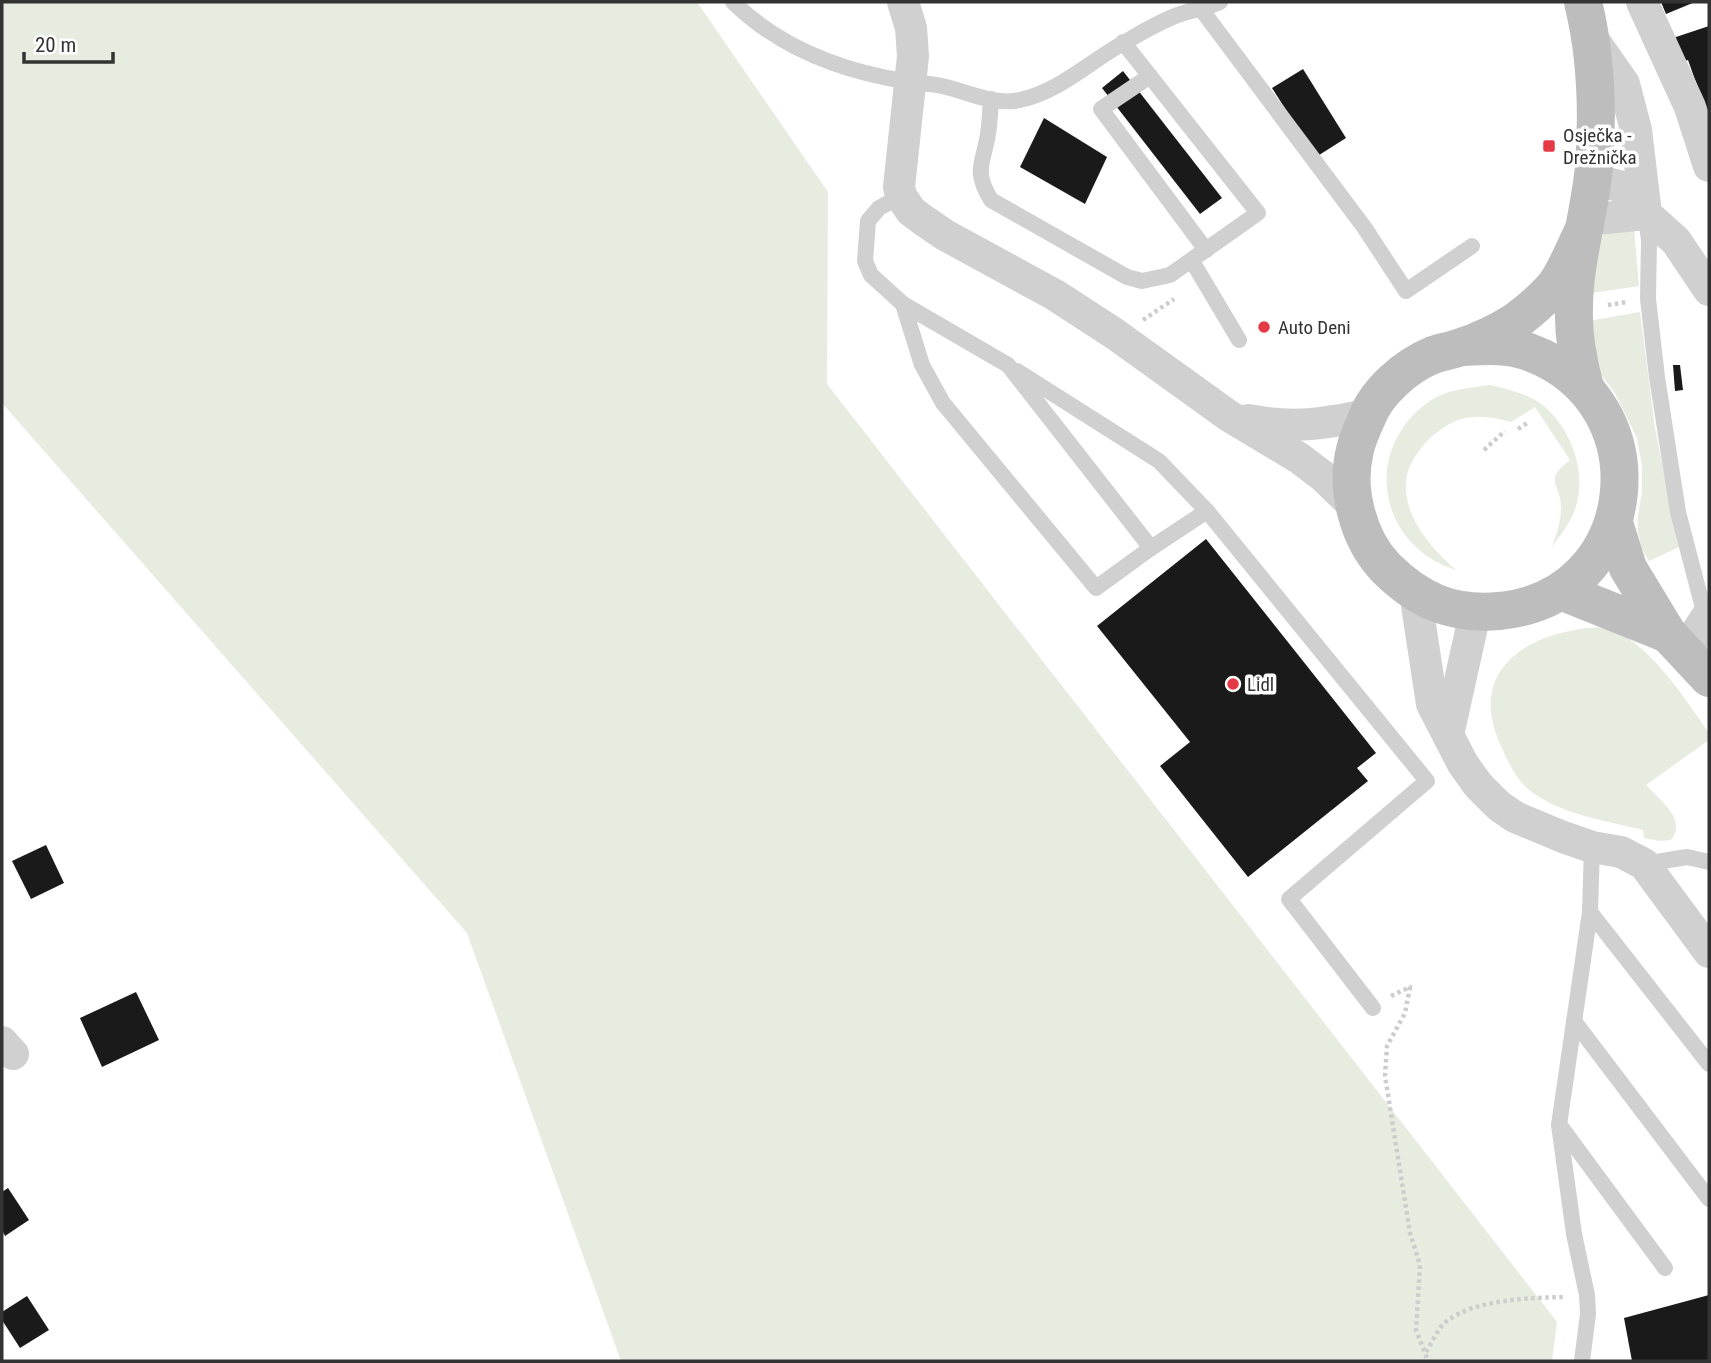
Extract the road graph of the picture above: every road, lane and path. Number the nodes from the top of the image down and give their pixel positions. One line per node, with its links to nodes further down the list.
1 (733, 2): 10 (lane)
2 (903, 2): 10 (street)
3 (1220, 2): 6 (lane)
4 (1583, 2): 7 (street)
5 (1642, 2): 12 (street)
6 (1201, 9): 8 (lane); 17 (lane)
7 (1592, 38): 13 (street); 15 (street)
8 (1124, 42): 9 (lane); 11 (lane)
9 (1150, 76): 18 (lane); 18 (lane)
10 (909, 82): 11 (lane); 14 (street)
11 (991, 99): 19 (lane)
12 (1709, 166)
13 (1591, 179): 15 (street); 16 (street)
14 (901, 196): 23 (lane); 31 (street)
15 (1645, 203): 16 (street); 20 (street); 43 (lane)
16 (1584, 224): 27 (street); 29 (street)
17 (1472, 246)
18 (1206, 250): 19 (lane)
19 (1192, 261): 26 (lane)
20 (1709, 290)
21 (1182, 294): 25 (path)
22 (1638, 300): 24 (path)
23 (903, 304): 28 (lane); 39 (lane)
24 (1599, 306)
25 (1151, 315)
26 (1239, 340)
27 (1461, 347): 29 (street); 30 (street)
28 (1008, 365): 37 (lane); 39 (lane)
29 (1585, 387): 38 (street)
30 (1367, 415): 31 (street); 36 (street)
31 (1229, 416): 36 (street)
32 (1527, 423): 33 (path)
33 (1518, 429)
34 (1505, 431): 35 (path)
35 (1484, 450)
36 (1356, 508): 41 (street)
37 (1207, 511): 39 (lane); 51 (lane)
38 (1614, 523): 40 (street); 43 (street)
39 (1151, 548)
40 (1561, 591): 42 (street); 43 (street)
41 (1415, 592): 42 (street); 45 (street)
42 (1475, 613): 45 (street)
43 (1686, 635): 44 (street)
44 (1709, 678)
45 (1448, 735): 46 (street)
46 (1592, 847): 48 (street); 49 (lane)
47 (1709, 862): 48 (lane)
48 (1643, 864): 50 (street)
49 (1590, 912): 52 (lane); 53 (lane)
50 (1709, 952)
51 (1373, 1008): 58 (path)
52 (1574, 1021): 54 (lane); 55 (lane)
53 (1709, 1064)
54 (1559, 1125): 56 (lane); 57 (lane)
55 (1706, 1188)
56 (1665, 1268)
57 (1587, 1295): 58 (path); 60 (lane)
58 (1425, 1353): 59 (path)
59 (1428, 1361)
60 (1582, 1361)

